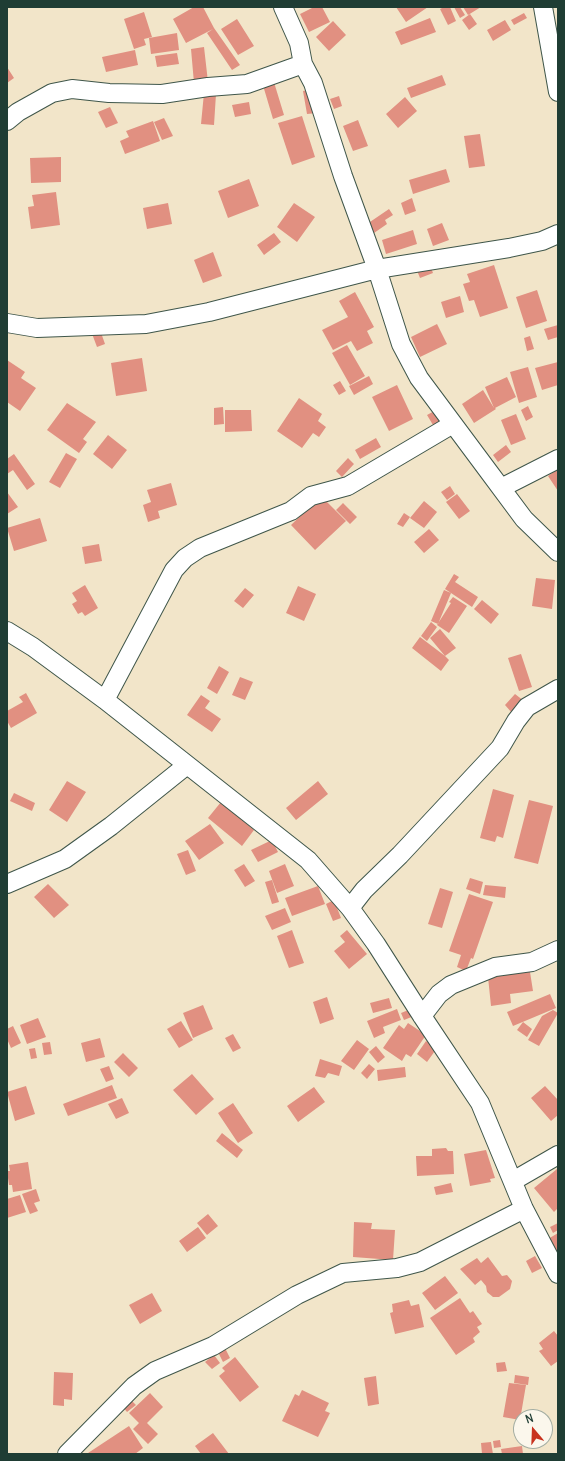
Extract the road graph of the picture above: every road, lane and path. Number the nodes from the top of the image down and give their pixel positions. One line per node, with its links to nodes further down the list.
1 (283, 7): 3 (street)
2 (543, 7): 4 (street)
3 (303, 64): 5 (street); 7 (street)
4 (558, 92)
5 (7, 121)
6 (558, 234): 7 (street)
7 (377, 269): 8 (street); 9 (street)
8 (7, 323)
9 (453, 424): 11 (street); 15 (street)
10 (558, 459): 11 (street)
11 (501, 488): 12 (street)
12 (558, 552)
13 (7, 631): 15 (street)
14 (558, 689): 18 (street)
15 (105, 700): 16 (street)
16 (187, 766): 17 (street); 18 (street)
17 (7, 884)
18 (350, 908): 20 (street)
19 (558, 950): 20 (street)
20 (422, 1016): 22 (street)
21 (558, 1155): 22 (street)
22 (512, 1180): 23 (street)
23 (524, 1209): 24 (street); 25 (street)
24 (558, 1274)
25 (67, 1454)

